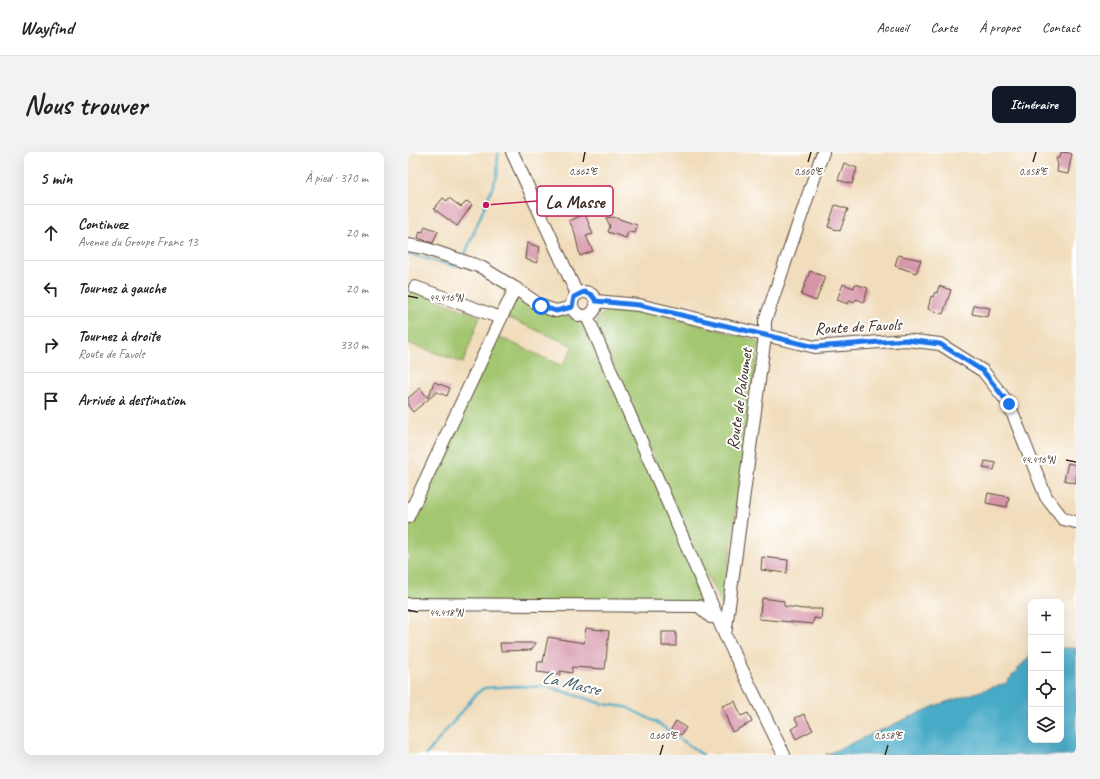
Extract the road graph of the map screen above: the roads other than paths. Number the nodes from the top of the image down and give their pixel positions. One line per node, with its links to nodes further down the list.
1 (512, 152): 6 (street)
2 (823, 152): 11 (street, Route de Paloumet)
3 (408, 245): 5 (street)
4 (415, 287): 10 (street)
5 (515, 288): 8 (street); 10 (street)
6 (577, 294): 7 (street); 8 (street)
7 (596, 301): 9 (street); 11 (street, Route de Favols)
8 (572, 307): 9 (street)
9 (587, 316): 15 (street)
10 (501, 318): 12 (street)
11 (764, 336): 13 (street, Route de Favols); 16 (street, Route de Paloumet)
12 (408, 517)
13 (1076, 522)
14 (408, 604): 15 (street)
15 (718, 617): 16 (street)
16 (725, 634): 17 (street)
17 (784, 755)

